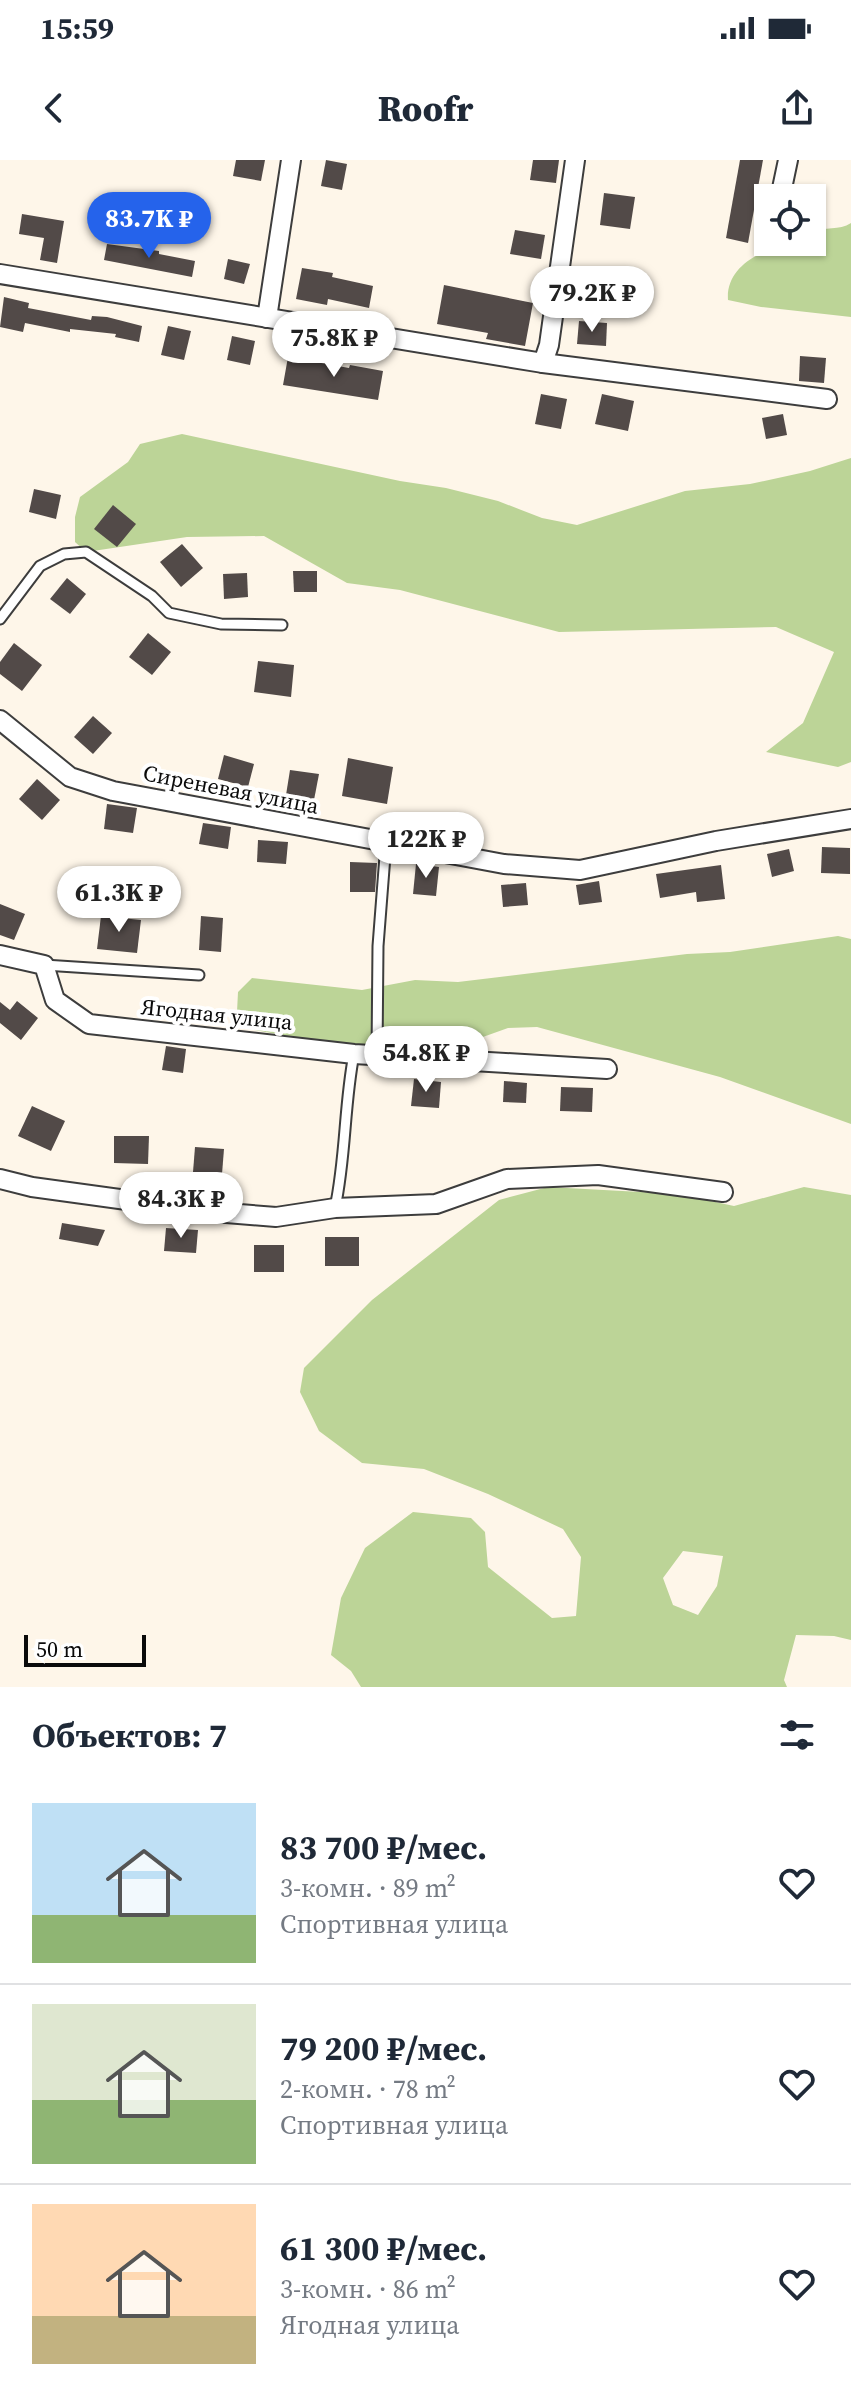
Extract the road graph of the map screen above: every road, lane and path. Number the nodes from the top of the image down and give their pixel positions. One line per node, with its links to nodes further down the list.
1 (291, 160): 6 (street)
2 (575, 160): 7 (street)
3 (788, 160): 4 (street)
4 (783, 184)
5 (0, 274): 6 (street)
6 (267, 318): 7 (street)
7 (543, 363): 8 (street)
8 (827, 399)
9 (0, 619): 10 (lane)
10 (282, 625)
11 (0, 720): 13 (street, Сиреневая улица)
12 (851, 819): 13 (street, Сиреневая улица)
13 (386, 843): 18 (lane)
14 (0, 955): 15 (street)
15 (44, 965): 16 (lane); 17 (street, Ягодная улица)
16 (199, 975)
17 (354, 1054): 18 (street, Ягодная улица); 22 (lane)
18 (377, 1054): 19 (street, Ягодная улица)
19 (607, 1069)
20 (0, 1179): 22 (street)
21 (723, 1192): 22 (street)
22 (335, 1208)

